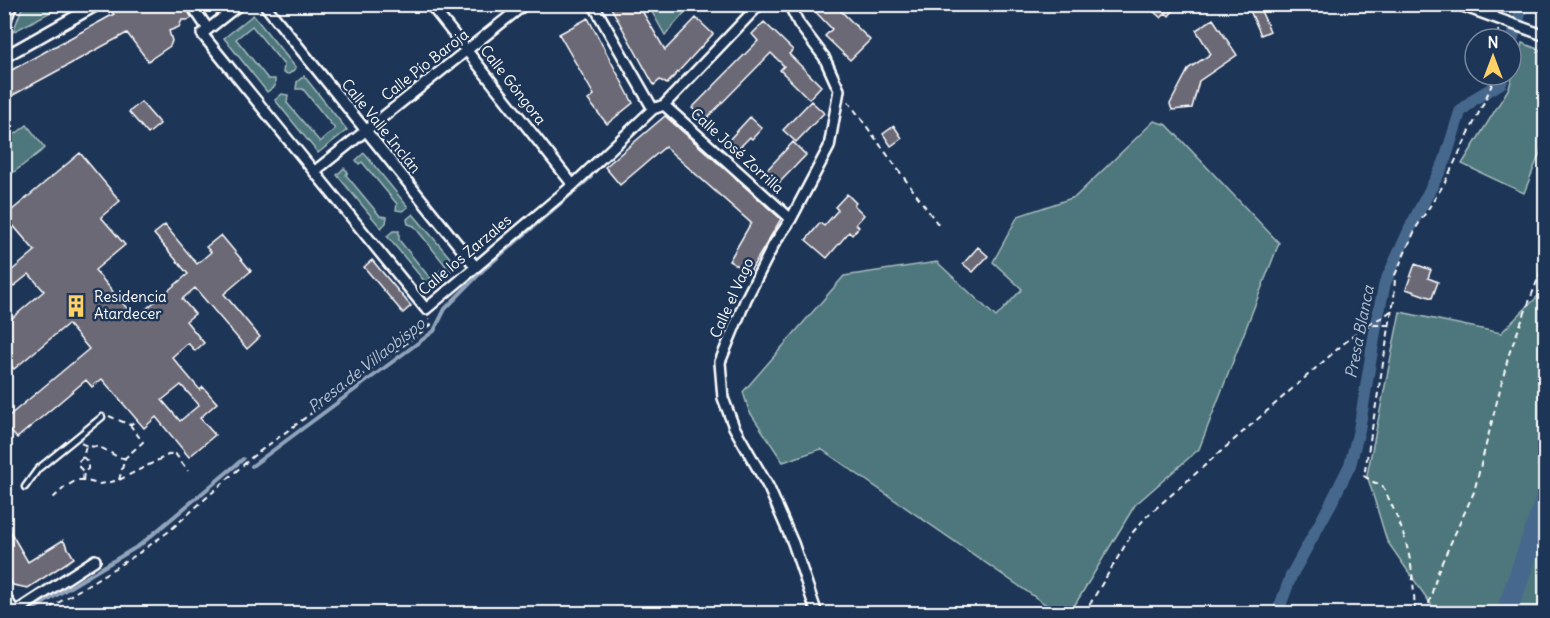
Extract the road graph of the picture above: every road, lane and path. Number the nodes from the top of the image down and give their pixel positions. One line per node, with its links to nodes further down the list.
1 (98, 4): 20 (street)
2 (191, 4): 17 (street)
3 (240, 4): 17 (street)
4 (264, 4): 25 (street, Calle Valle Inclán)
5 (430, 4): 19 (street, Calle Góngora)
6 (525, 4): 19 (street, Calle Pío Baroja)
7 (593, 4): 24 (street)
8 (760, 4): 23 (street, Calle los Zarzales)
9 (789, 4): 22 (street)
10 (1457, 4): 15 (street)
11 (1499, 4): 15 (street)
12 (1539, 4): 14 (street)
13 (11, 5): 16 (street)
14 (1545, 6)
15 (1490, 16): 18 (street)
16 (4, 25)
17 (208, 29): 26 (street, Calle los Zarzales)
18 (1545, 36)
19 (467, 52): 25 (street, Calle Pío Baroja); 27 (street, Calle Góngora)
20 (4, 57)
21 (1490, 87): 33 (path)
22 (839, 90): 28 (street, Calle el Vago); 29 (path)
23 (663, 105): 24 (street, Calle los Zarzales); 28 (street, Calle José Zorrilla)
24 (653, 109): 27 (street, Calle los Zarzales)
25 (366, 131): 26 (street, Calle Pío Baroja); 31 (street, Calle Valle Inclán)
26 (315, 171): 32 (street, Calle los Zarzales)
27 (573, 185): 31 (street, Calle los Zarzales)
28 (791, 219): 53 (street, Calle el Vago)
29 (940, 227)
30 (1545, 258): 56 (path)
31 (475, 266): 32 (street, Calle los Zarzales)
32 (426, 309): 52 (path)
33 (1392, 310): 34 (path); 35 (path)
34 (1389, 325): 35 (path); 55 (path)
35 (1360, 329): 54 (path)
36 (102, 417): 38 (path); 39 (lane)
37 (137, 420): 38 (path)
38 (130, 425): 42 (path)
39 (75, 438): 40 (path); 47 (lane)
40 (86, 446): 41 (path); 42 (path)
41 (83, 457): 44 (path); 44 (path)
42 (125, 458): 46 (path)
43 (189, 471): 46 (path)
44 (84, 472): 45 (path)
45 (83, 480): 46 (path); 48 (path)
46 (119, 480)
47 (25, 487)
48 (53, 498)
49 (95, 561): 51 (street)
50 (4, 595): 51 (street)
51 (13, 612)
52 (40, 614)
53 (818, 614)
54 (1084, 614)
55 (1415, 614)
56 (1426, 614)

